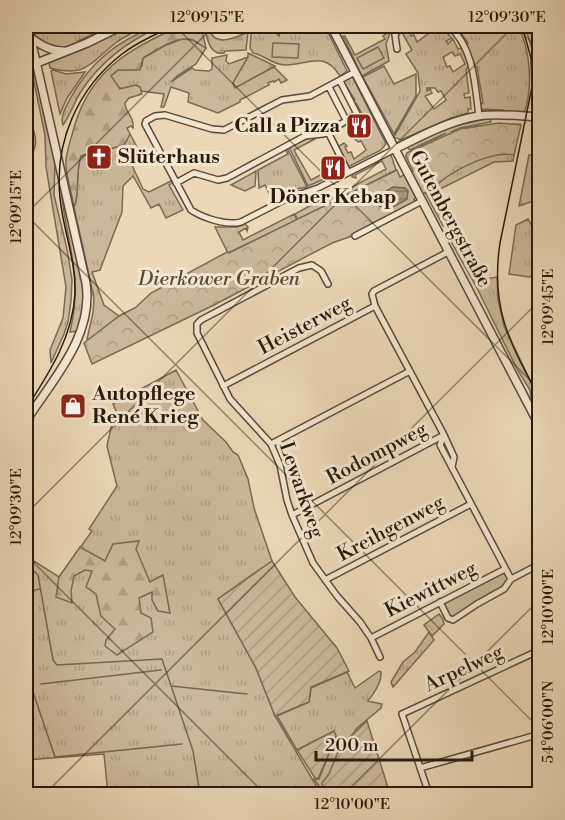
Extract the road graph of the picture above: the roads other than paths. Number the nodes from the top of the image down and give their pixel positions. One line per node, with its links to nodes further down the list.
1 (28, 26): 6 (street)
2 (122, 26): 8 (street)
3 (331, 26): 10 (street, Gutenbergstraße)
4 (401, 26): 7 (street)
5 (449, 26): 13 (street)
6 (31, 38): 8 (street); 9 (street)
7 (397, 49)
8 (68, 51): 9 (street)
9 (37, 63): 27 (street)
10 (355, 72): 11 (street); 17 (street, Gutenbergstraße)
11 (340, 81): 12 (street); 15 (street)
12 (329, 87): 15 (street); 19 (street)
13 (479, 116): 14 (street); 17 (street)
14 (540, 117)
15 (346, 120): 16 (street)
16 (328, 132): 18 (street); 19 (street)
17 (395, 149): 18 (street); 20 (street, Gutenbergstraße)
18 (348, 172): 19 (street)
19 (176, 183)
20 (421, 199): 21 (street); 22 (street, Gutenbergstraße)
21 (355, 236)
22 (448, 252): 24 (street, Heisterweg); 28 (street, Gutenbergstraße)
23 (328, 284): 26 (street, Lewarkweg)
24 (375, 306): 25 (street); 26 (street, Heisterweg)
25 (410, 371): 29 (street); 30 (street)
26 (224, 386): 30 (street, Lewarkweg)
27 (26, 421)
28 (540, 427)
29 (444, 435): 31 (street); 32 (street, Rodompweg)
30 (271, 444): 32 (street, Lewarkweg)
31 (471, 504): 34 (street); 36 (street, Kreihgenweg)
32 (292, 515): 36 (street, Lewarkweg)
33 (540, 564): 35 (street)
34 (505, 568): 35 (street); 37 (street, Kiewittweg)
35 (511, 579): 37 (street)
36 (325, 580): 38 (street, Lewarkweg)
37 (440, 602): 38 (street, Kiewittweg)
38 (371, 638): 40 (street, Lewarkweg)
39 (540, 650): 42 (street, Arpelweg)
40 (380, 657)
41 (540, 734): 42 (street)
42 (420, 768): 43 (street)
43 (429, 795)

